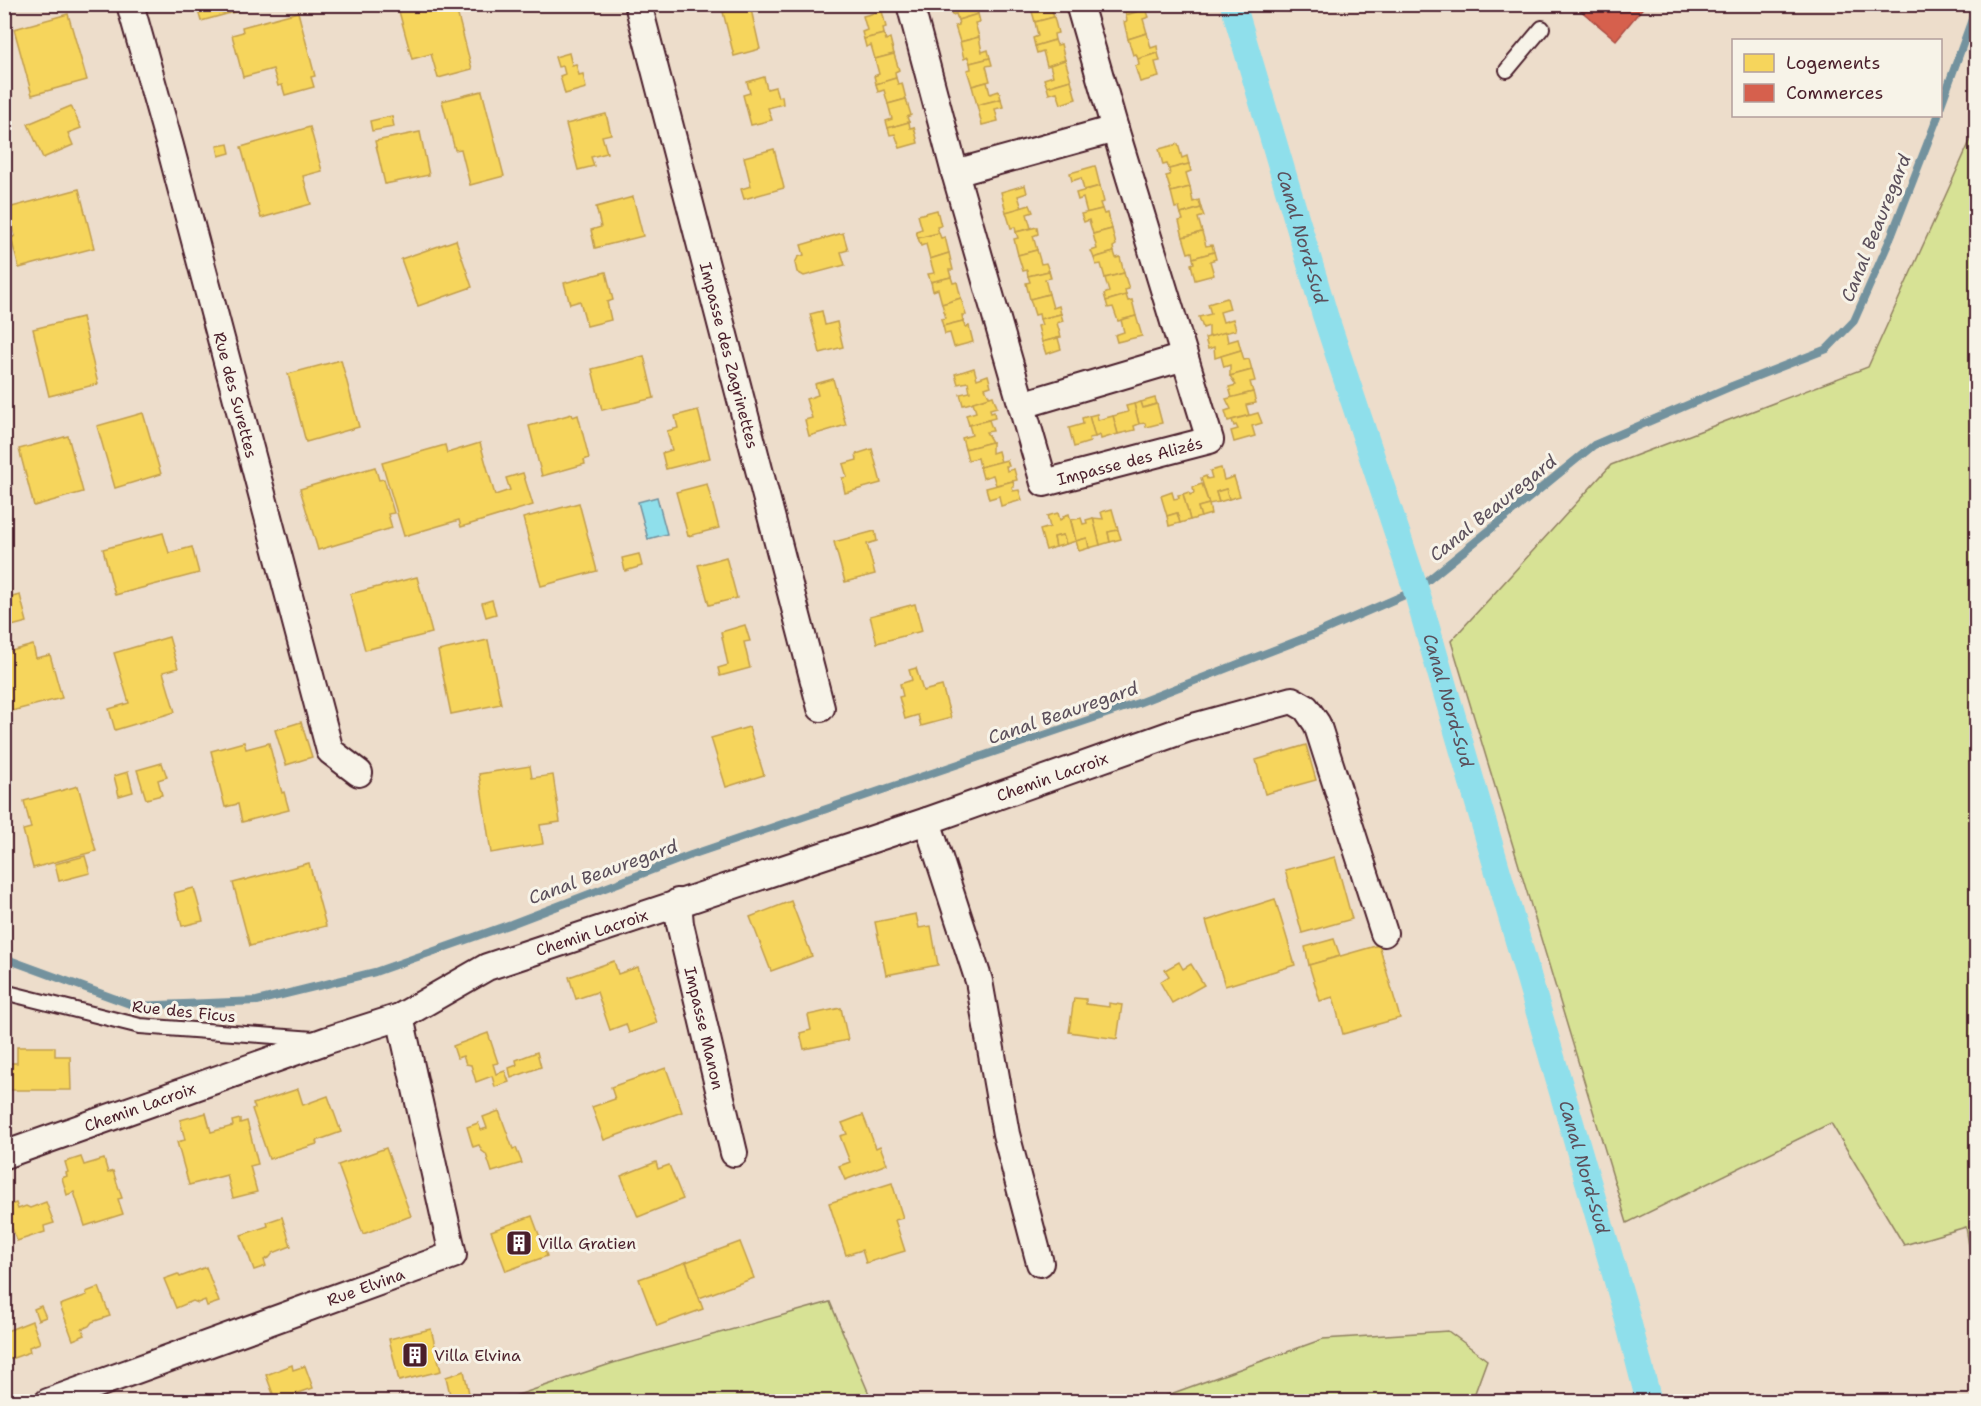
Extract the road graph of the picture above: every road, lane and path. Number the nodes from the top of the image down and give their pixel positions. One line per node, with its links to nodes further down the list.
1 (130, 4): 12 (street, Rue des Surettes)
2 (638, 4): 11 (street, Impasse des Zagrinettes)
3 (910, 4): 8 (street, Impasse des Alizés)
4 (1079, 4): 7 (street, Impasse des Alizés)
5 (1542, 28): 6 (lane)
6 (1507, 70)
7 (1115, 129): 8 (street); 9 (street, Impasse des Alizés)
8 (956, 174): 10 (street, Impasse des Alizés)
9 (1184, 357): 10 (street); 10 (street, Impasse des Alizés)
10 (1022, 405)
11 (821, 708)
12 (358, 773)
13 (927, 821): 14 (street, Chemin Lacroix); 15 (street, Chemin Lacroix); 21 (street)
14 (678, 902): 17 (street, Chemin Lacroix); 19 (street, Impasse Manon)
15 (1384, 933)
16 (4, 992): 18 (lane, Rue des Ficus)
17 (400, 1017): 18 (street, Chemin Lacroix); 22 (street, Rue Elvina)
18 (328, 1040): 20 (street, Chemin Lacroix)
19 (734, 1153)
20 (4, 1155)
21 (1040, 1263)
22 (48, 1401)

